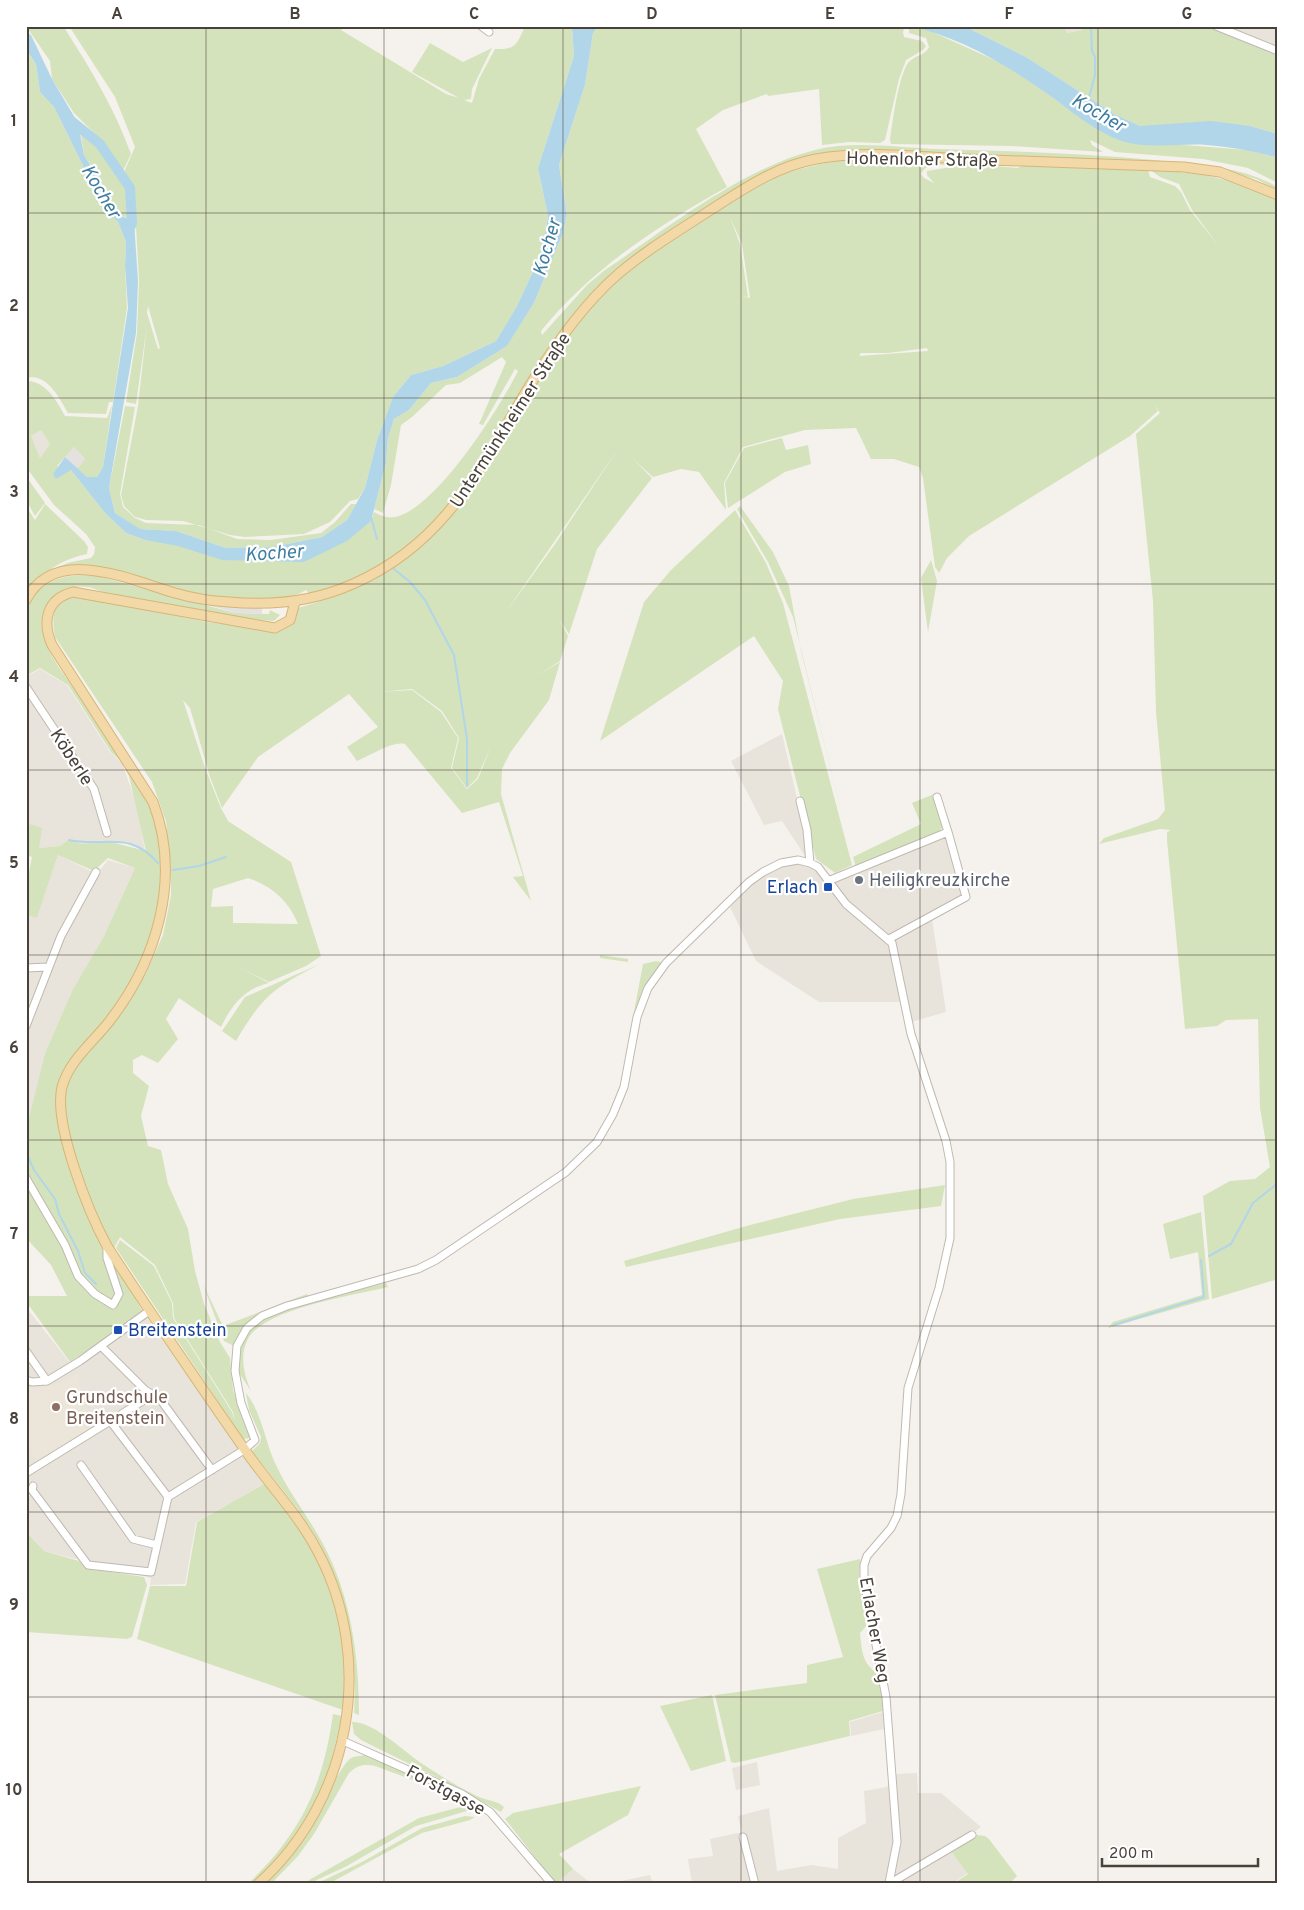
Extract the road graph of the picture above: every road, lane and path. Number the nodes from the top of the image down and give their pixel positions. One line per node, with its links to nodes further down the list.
1 (481, 26): 3 (street)
2 (1216, 26): 4 (street)
3 (489, 32)
4 (1278, 51)
5 (1278, 195): 6 (main road, Hohenloher Straße)
6 (601, 291): 8 (main road, Untermünkheimer Straße)
7 (26, 600): 8 (main road, Untermünkheimer Straße)
8 (295, 602): 22 (main road)
9 (26, 687): 12 (street, Köberle)
10 (937, 797): 13 (street)
11 (800, 801): 14 (street)
12 (107, 832)
13 (948, 832): 16 (street); 17 (street)
14 (810, 863): 16 (street); 30 (street)
15 (96, 872): 18 (street)
16 (828, 881): 17 (street)
17 (889, 938): 40 (street, Erlacher Weg)
18 (48, 966): 19 (street); 20 (street)
19 (26, 968)
20 (26, 1026)
21 (26, 1178): 22 (street)
22 (107, 1246): 23 (main road)
23 (149, 1311): 24 (street); 30 (main road)
24 (101, 1346): 27 (street); 28 (street)
25 (26, 1351): 27 (street)
26 (26, 1380): 27 (street)
27 (47, 1381)
28 (154, 1394): 29 (street); 32 (street)
29 (111, 1422): 33 (street); 35 (street)
30 (244, 1450): 32 (street); 37 (main road)
31 (81, 1465): 36 (street)
32 (212, 1470): 35 (street)
33 (26, 1473)
34 (33, 1486): 36 (street)
35 (168, 1497): 36 (street)
36 (157, 1545)
37 (343, 1741): 41 (main road); 42 (street, Forstgasse)
38 (972, 1835): 40 (street)
39 (743, 1836): 43 (street)
40 (889, 1883)
41 (258, 1884)
42 (552, 1884)
43 (754, 1884)

